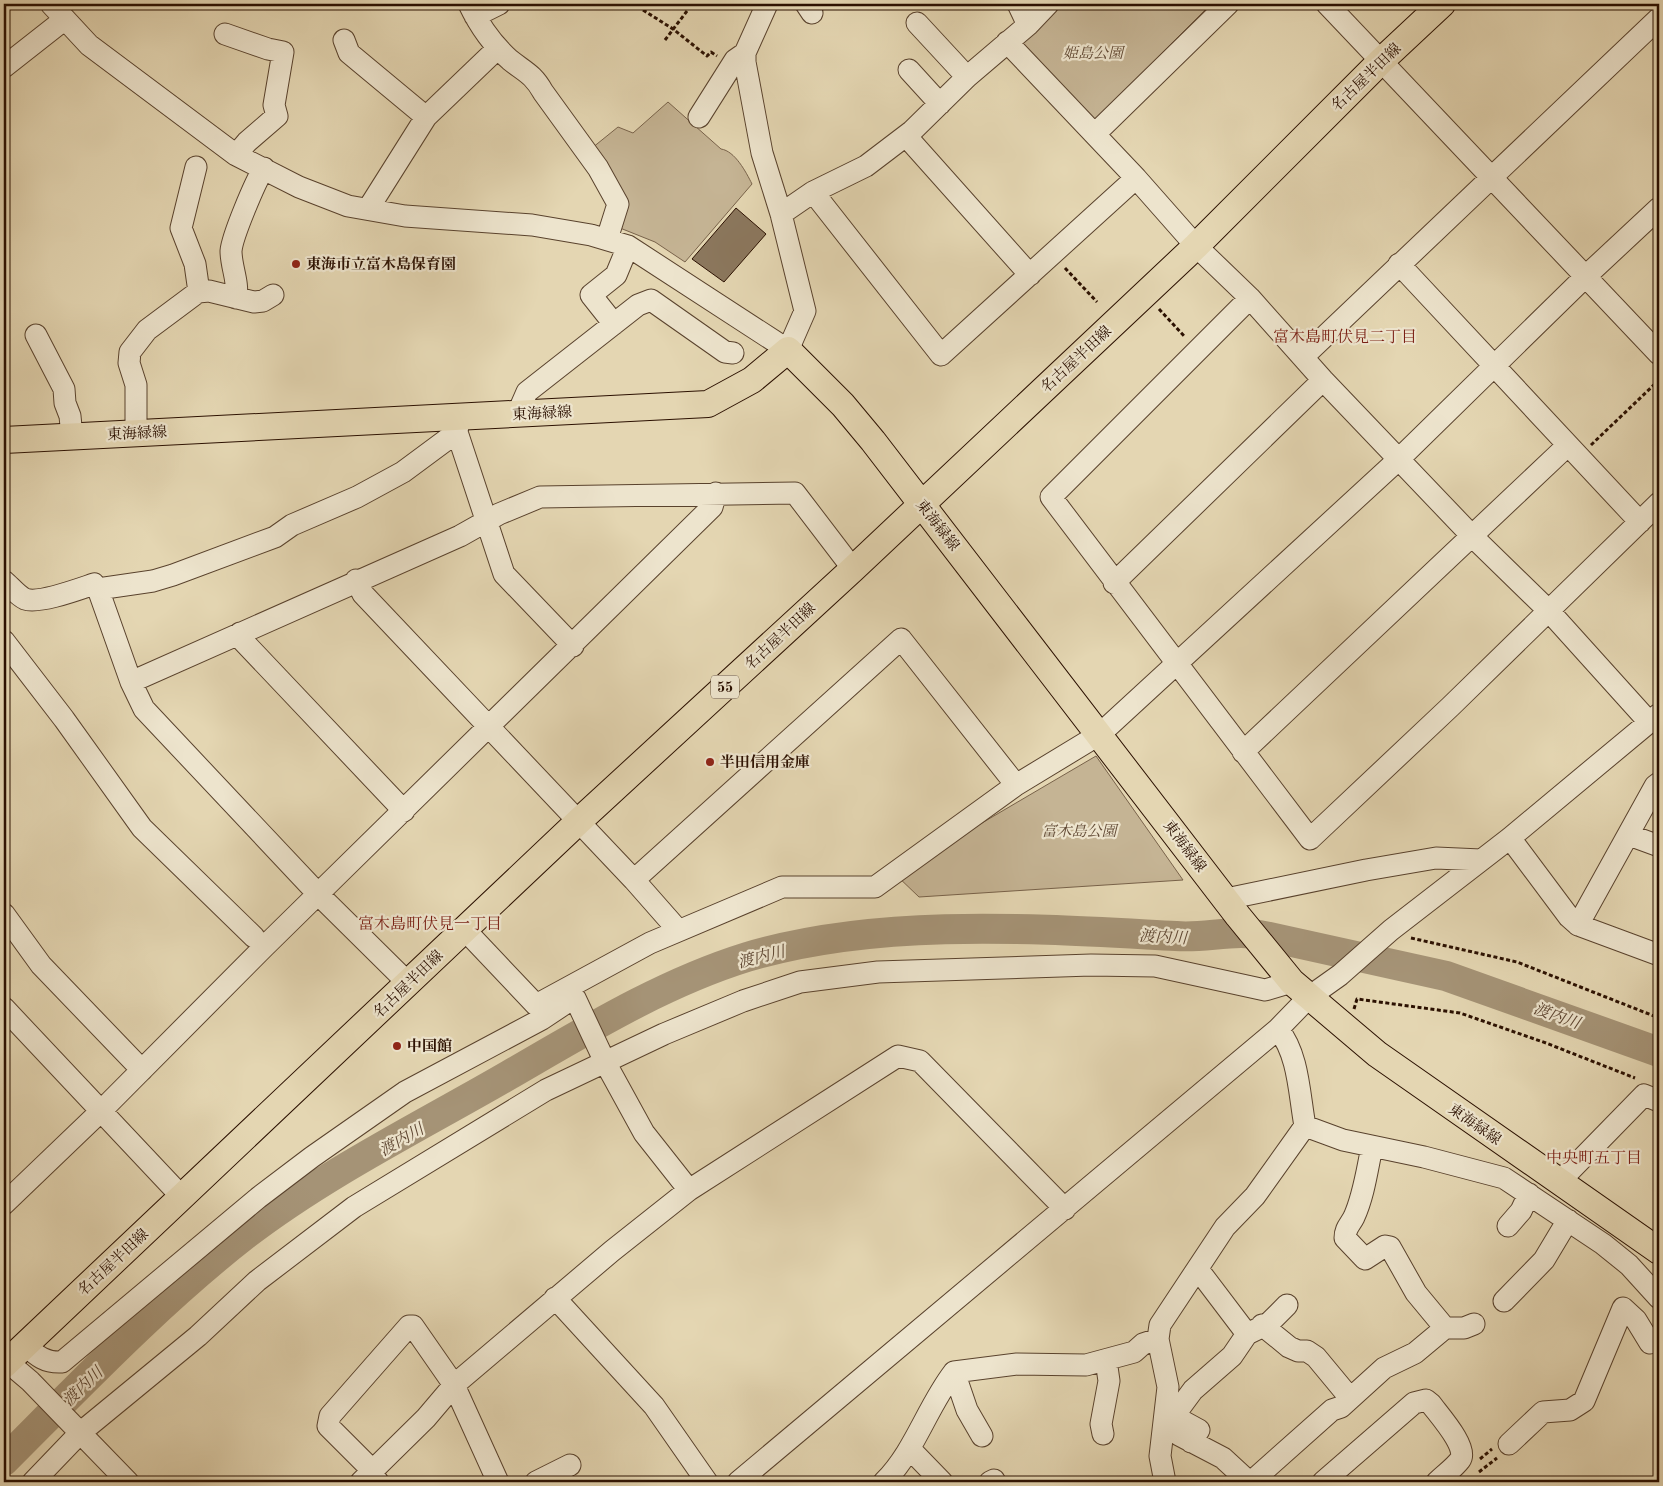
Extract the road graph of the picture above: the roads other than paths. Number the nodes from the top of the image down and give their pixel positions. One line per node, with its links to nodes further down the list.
1 (50, 4): 11 (street)
2 (499, 4): 9 (street)
3 (767, 4): 18 (street)
4 (1018, 4): 13 (street)
5 (1048, 4): 13 (street)
6 (1228, 4): 26 (street)
7 (1327, 4): 19 (street)
8 (1442, 4): 19 (main road, 名古屋半田線 / 55)
9 (472, 10): 17 (street)
10 (1659, 18): 32 (street)
11 (65, 20): 20 (street); 28 (street)
12 (917, 23): 22 (street)
13 (1028, 25): 16 (street)
14 (225, 34): 28 (street)
15 (344, 40): 24 (street)
16 (1007, 42): 22 (street); 31 (street)
17 (498, 48): 24 (street); 37 (street)
18 (738, 59): 25 (street); 36 (street)
19 (1381, 61): 32 (street); 39 (main road, 名古屋半田線 / 55)
20 (4, 67)
21 (909, 70): 23 (street)
22 (967, 77): 23 (street)
23 (940, 104): 27 (street)
24 (426, 117): 35 (street)
25 (699, 117)
26 (1100, 129)
27 (906, 136): 33 (street); 41 (street)
28 (236, 155): 30 (street)
29 (196, 168): 43 (street)
30 (264, 168): 35 (street); 45 (street)
31 (1136, 178): 39 (street); 41 (street)
32 (1490, 178): 40 (street); 42 (street)
33 (814, 192): 36 (street); 41 (street)
34 (1659, 208): 42 (street)
35 (368, 209): 37 (street)
36 (781, 214): 49 (street)
37 (607, 239): 38 (street)
38 (628, 246): 47 (street); 49 (street)
39 (1196, 246): 46 (street); 64 (main road, 名古屋半田線 / 55)
40 (1399, 264): 52 (street); 53 (street)
41 (1030, 275)
42 (1586, 276): 51 (street); 53 (street)
43 (199, 292): 45 (street); 57 (street)
44 (272, 294): 45 (street)
45 (236, 298)
46 (1250, 298): 52 (street); 71 (street)
47 (614, 324): 50 (street); 55 (street)
48 (36, 335): 58 (street)
49 (788, 350): 55 (main road, 東海緑線); 64 (main road, 東海緑線)
50 (733, 353)
51 (1659, 354)
52 (1303, 357): 54 (street)
53 (1495, 365): 60 (street); 61 (street)
54 (1323, 380): 61 (street); 71 (street)
55 (517, 415): 56 (main road, 東海緑線)
56 (458, 424): 57 (main road, 東海緑線); 65 (street); 72 (street)
57 (136, 433): 58 (main road, 東海緑線)
58 (72, 437): 59 (main road, 東海緑線)
59 (4, 440)
60 (1573, 452): 66 (street); 67 (street)
61 (1399, 459): 67 (street); 77 (street)
62 (716, 493): 65 (street); 68 (street); 76 (street)
63 (1659, 503): 66 (street)
64 (921, 504): 68 (main road, 名古屋半田線 / 55); 81 (main road, 東海緑線)
65 (486, 521): 69 (street); 76 (street)
66 (1640, 522): 73 (street)
67 (1472, 536): 73 (street); 82 (street)
68 (853, 569): 86 (main road, 名古屋半田線 / 55)
69 (356, 580): 74 (street); 80 (street)
70 (4, 581): 72 (street)
71 (1114, 583): 77 (street)
72 (98, 589): 78 (street)
73 (1548, 610): 79 (street); 82 (street)
74 (240, 633): 78 (street); 85 (street)
75 (4, 641): 98 (street)
76 (573, 646): 80 (street)
77 (1177, 663): 81 (street); 82 (street)
78 (131, 682): 92 (street)
79 (1654, 718): 88 (street)
80 (489, 726): 85 (street); 86 (street)
81 (1100, 734): 84 (street); 93 (main road, 東海緑線)
82 (1243, 752)
83 (1659, 784): 87 (street)
84 (1016, 785): 91 (street); 97 (street)
85 (404, 811): 92 (street)
86 (579, 821): 91 (street); 96 (main road, 名古屋半田線 / 55)
87 (1629, 835): 89 (street); 95 (street)
88 (1510, 838): 90 (street); 95 (street)
89 (1659, 846)
90 (1481, 860): 93 (street); 102 (street)
91 (634, 880): 97 (street)
92 (319, 895): 101 (street); 107 (street)
93 (1232, 908): 102 (main road, 東海緑線)
94 (4, 914): 107 (street)
95 (1578, 925): 100 (street)
96 (465, 930): 99 (street); 101 (main road, 名古屋半田線 / 55)
97 (678, 930): 99 (street)
98 (254, 937)
99 (650, 943): 103 (street)
100 (1659, 955)
101 (408, 984): 115 (main road, 名古屋半田線 / 55)
102 (1301, 989): 105 (street); 106 (street); 112 (main road, 東海緑線)
103 (575, 998): 106 (street); 133 (street)
104 (4, 1008): 109 (street)
105 (1278, 1029): 110 (street); 117 (street)
106 (603, 1057): 113 (street); 139 (street)
107 (142, 1070): 109 (street)
108 (1659, 1101): 112 (street)
109 (101, 1111): 115 (street); 116 (street)
110 (1305, 1126): 111 (street); 121 (street)
111 (1372, 1147): 114 (street); 129 (street)
112 (1559, 1182): 120 (main road, 東海緑線)
113 (689, 1190): 117 (street); 123 (street)
114 (1529, 1194): 118 (street); 119 (street)
115 (182, 1197): 133 (main road, 名古屋半田線 / 55)
116 (5, 1199)
117 (1065, 1209): 152 (street)
118 (1568, 1220): 122 (street); 125 (street)
119 (1508, 1226)
120 (1659, 1251)
121 (1196, 1271): 130 (street); 131 (street)
122 (1640, 1276): 124 (street); 127 (street)
123 (555, 1298): 136 (street); 151 (street)
124 (1659, 1298)
125 (1504, 1301)
126 (1287, 1305): 130 (street)
127 (1623, 1308): 132 (street); 143 (street)
128 (1474, 1324): 129 (street)
129 (1445, 1328): 137 (street)
130 (1254, 1330): 137 (street); 142 (street)
131 (1158, 1339): 134 (street); 138 (street)
132 (1650, 1343)
133 (10, 1357): 139 (street)
134 (1106, 1360): 135 (street); 140 (street)
135 (954, 1372): 141 (street); 144 (street)
136 (454, 1385): 146 (street); 146 (street); 149 (street)
137 (1350, 1398): 158 (street)
138 (1164, 1426): 142 (street); 157 (street)
139 (80, 1433): 147 (street); 148 (street)
140 (1103, 1434)
141 (982, 1436)
142 (1192, 1442): 158 (street)
143 (1509, 1444)
144 (910, 1448): 153 (street); 154 (street)
145 (570, 1465): 150 (street)
146 (370, 1479)
147 (33, 1482)
148 (128, 1482)
149 (498, 1482)
150 (536, 1482)
151 (706, 1482)
152 (738, 1482)
153 (884, 1482)
154 (942, 1482)
155 (990, 1482): 156 (street)
156 (995, 1482)
157 (1164, 1482)
158 (1250, 1482)
159 (1323, 1482): 160 (street)
160 (1437, 1482)

